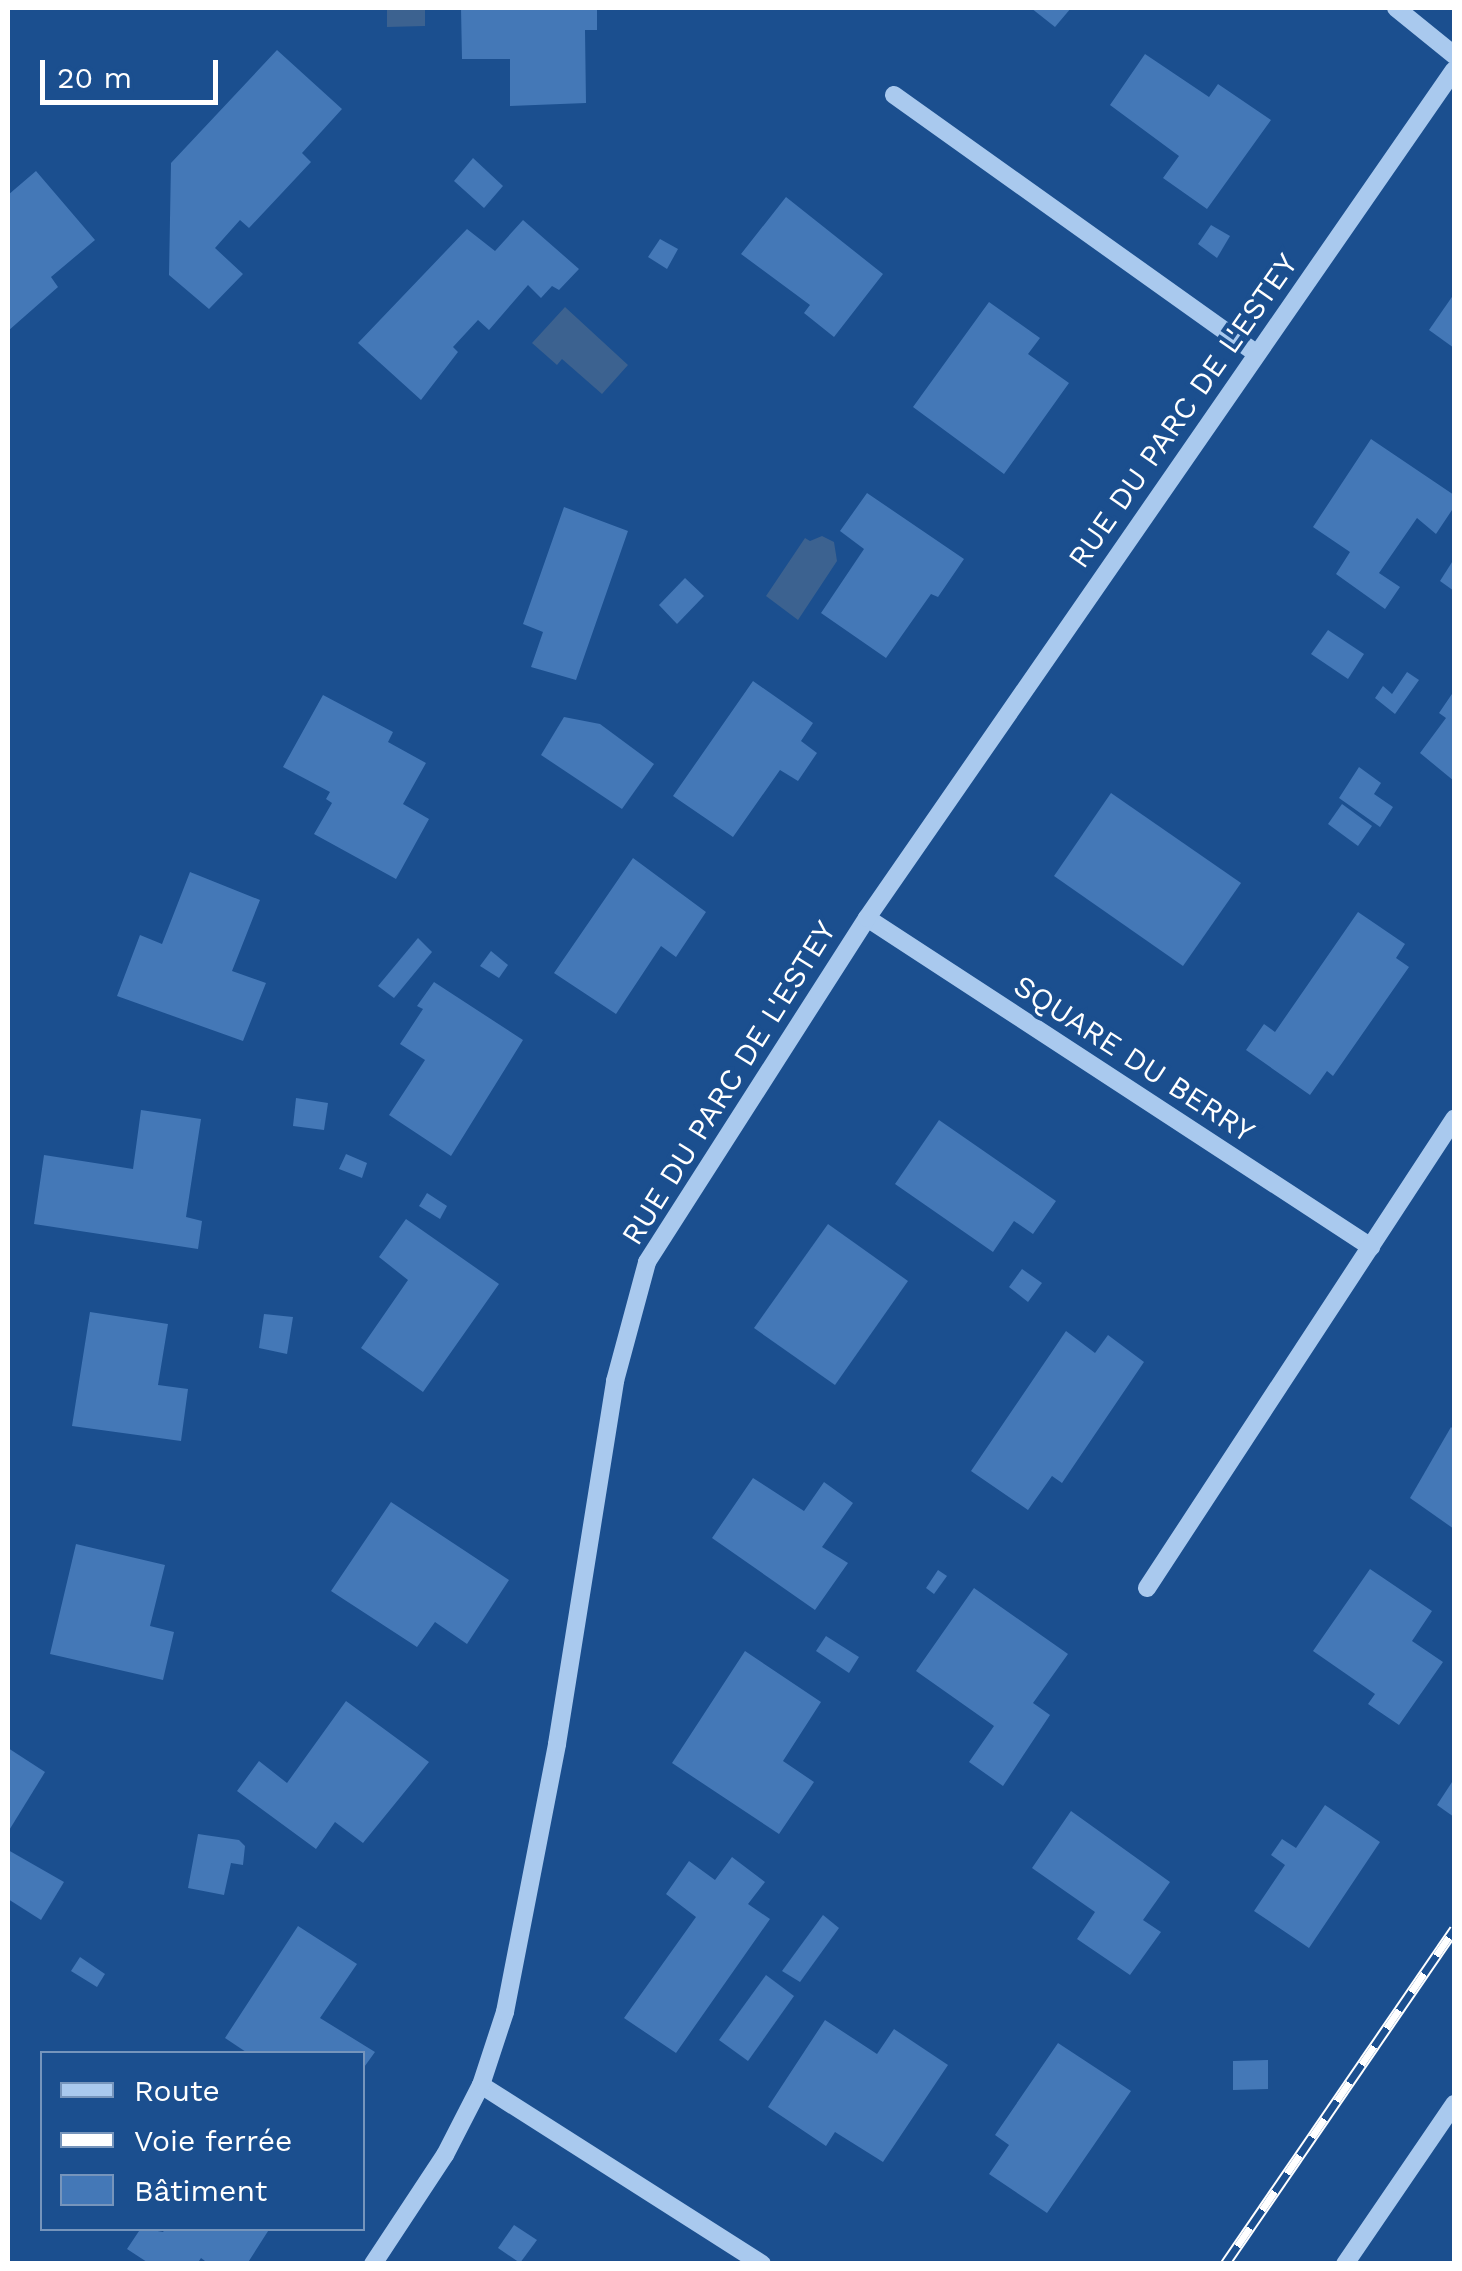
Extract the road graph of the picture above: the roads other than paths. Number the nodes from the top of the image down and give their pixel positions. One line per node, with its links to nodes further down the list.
1 (1396, 8): 2 (street)
2 (1454, 55)
3 (1454, 70): 5 (street, RUE DU PARC DE L'ESTEY)
4 (894, 95): 5 (street)
5 (1256, 353): 6 (street, RUE DU PARC DE L'ESTEY)
6 (867, 918): 8 (street, SQUARE DU BERRY); 10 (street, RUE DU PARC DE L'ESTEY)
7 (1454, 1119): 8 (street)
8 (1371, 1246): 9 (street)
9 (1148, 1588)
10 (481, 2084): 12 (street, RUE DU PARC DE L'ESTEY); 13 (street)
11 (1454, 2104): 14 (street)
12 (373, 2264)
13 (762, 2264)
14 (1345, 2264)

